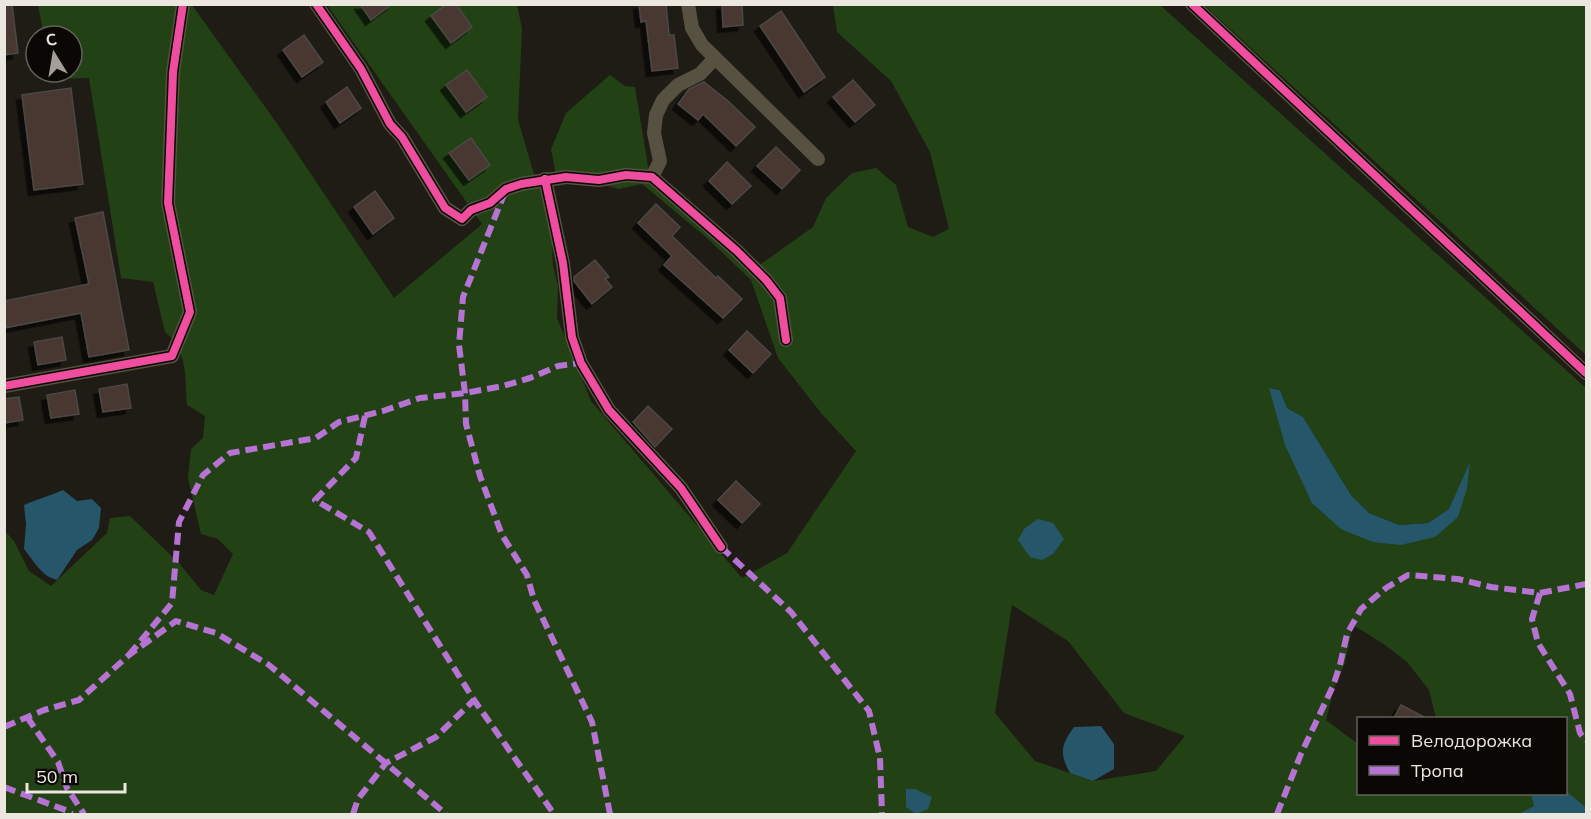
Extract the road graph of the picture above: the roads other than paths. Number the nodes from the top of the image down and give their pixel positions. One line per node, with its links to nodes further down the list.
1 (183, 4): 11 (street)
2 (316, 4): 8 (street)
3 (1192, 4): 10 (street)
4 (689, 9): 5 (street)
5 (715, 58): 6 (street); 7 (street)
6 (818, 159)
7 (652, 177): 8 (street); 9 (street)
8 (545, 179): 12 (street)
9 (786, 340)
10 (1587, 373)
11 (4, 386)
12 (722, 547)

